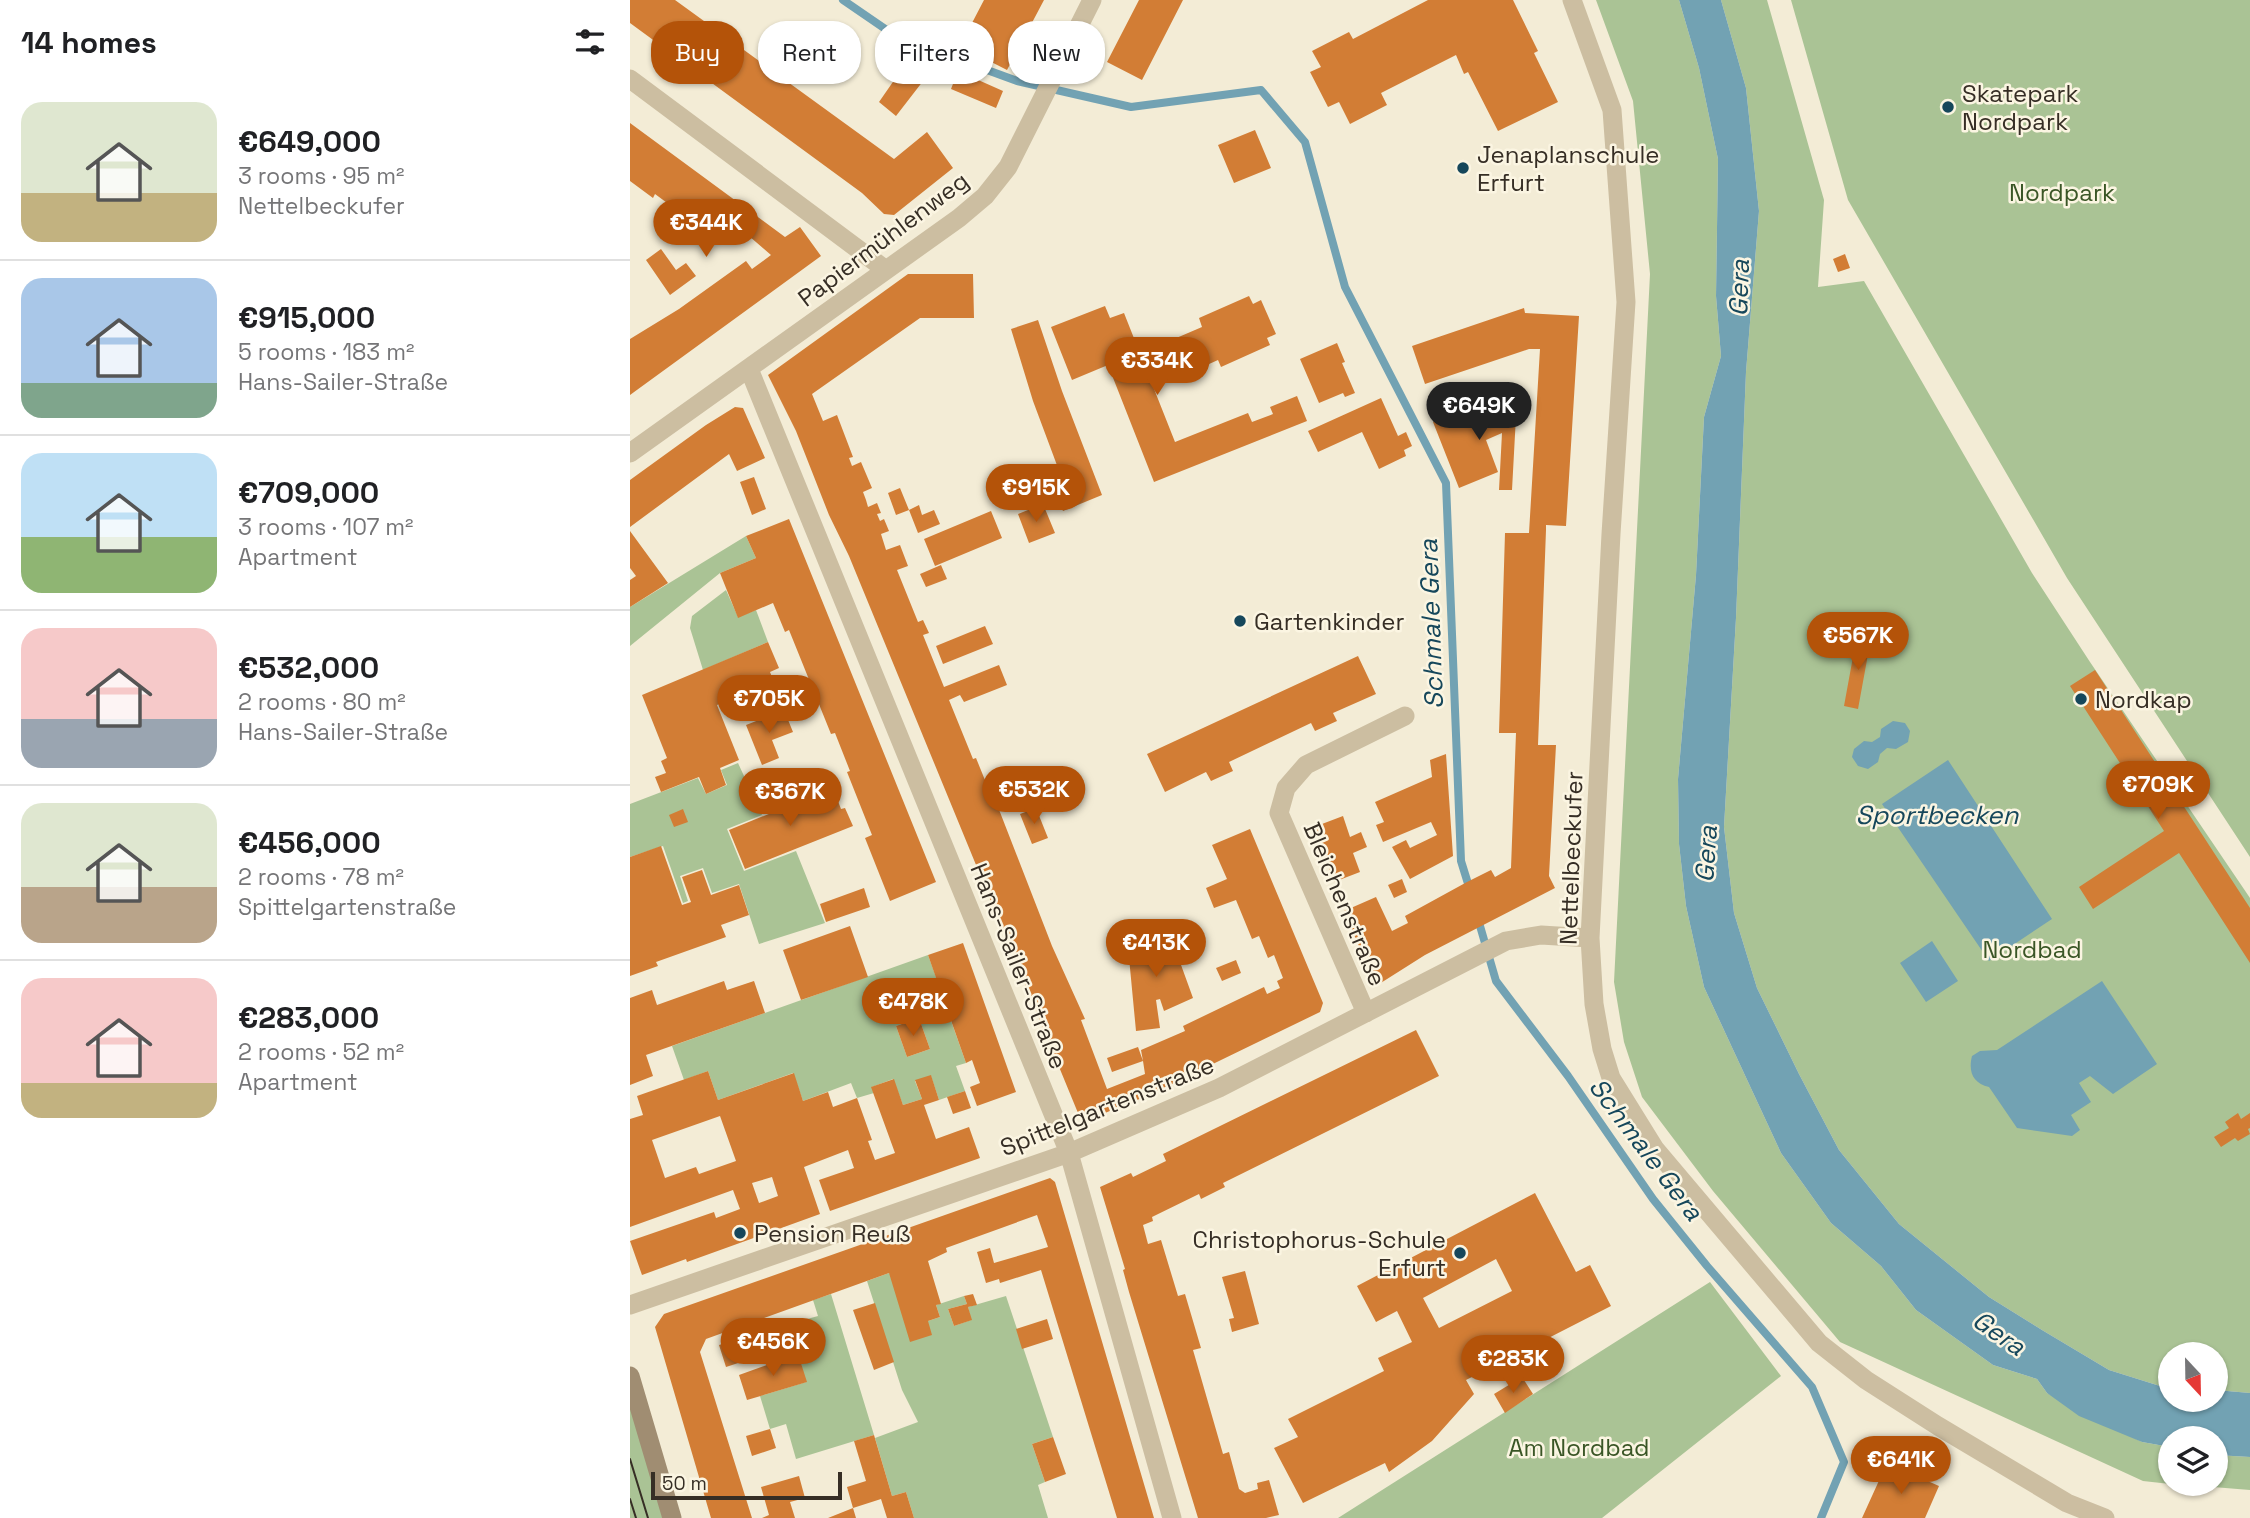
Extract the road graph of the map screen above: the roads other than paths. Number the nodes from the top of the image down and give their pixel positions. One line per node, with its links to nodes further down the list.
1 (1093, 0): 4 (street, Papiermühlenweg)
2 (1572, 0): 8 (street, Nettelbeckufer)
3 (630, 79): 4 (street)
4 (886, 270): 5 (street, Papiermühlenweg)
5 (749, 369): 6 (street, Papiermühlenweg); 10 (street, Hans-Sailer-Straße)
6 (630, 453)
7 (1405, 716): 9 (street, Bleichenstraße)
8 (1590, 937): 9 (street, Spittelgartenstraße); 13 (street, Nettelbeckufer)
9 (1366, 1013): 10 (street, Spittelgartenstraße)
10 (1069, 1153): 11 (street, Spittelgartenstraße); 15 (street, Hans-Sailer-Straße)
11 (630, 1305)
12 (630, 1376): 14 (main road)
13 (2077, 1514): 16 (street, Nettelbeckufer)
14 (672, 1518)
15 (1172, 1518)
16 (2105, 1518)

